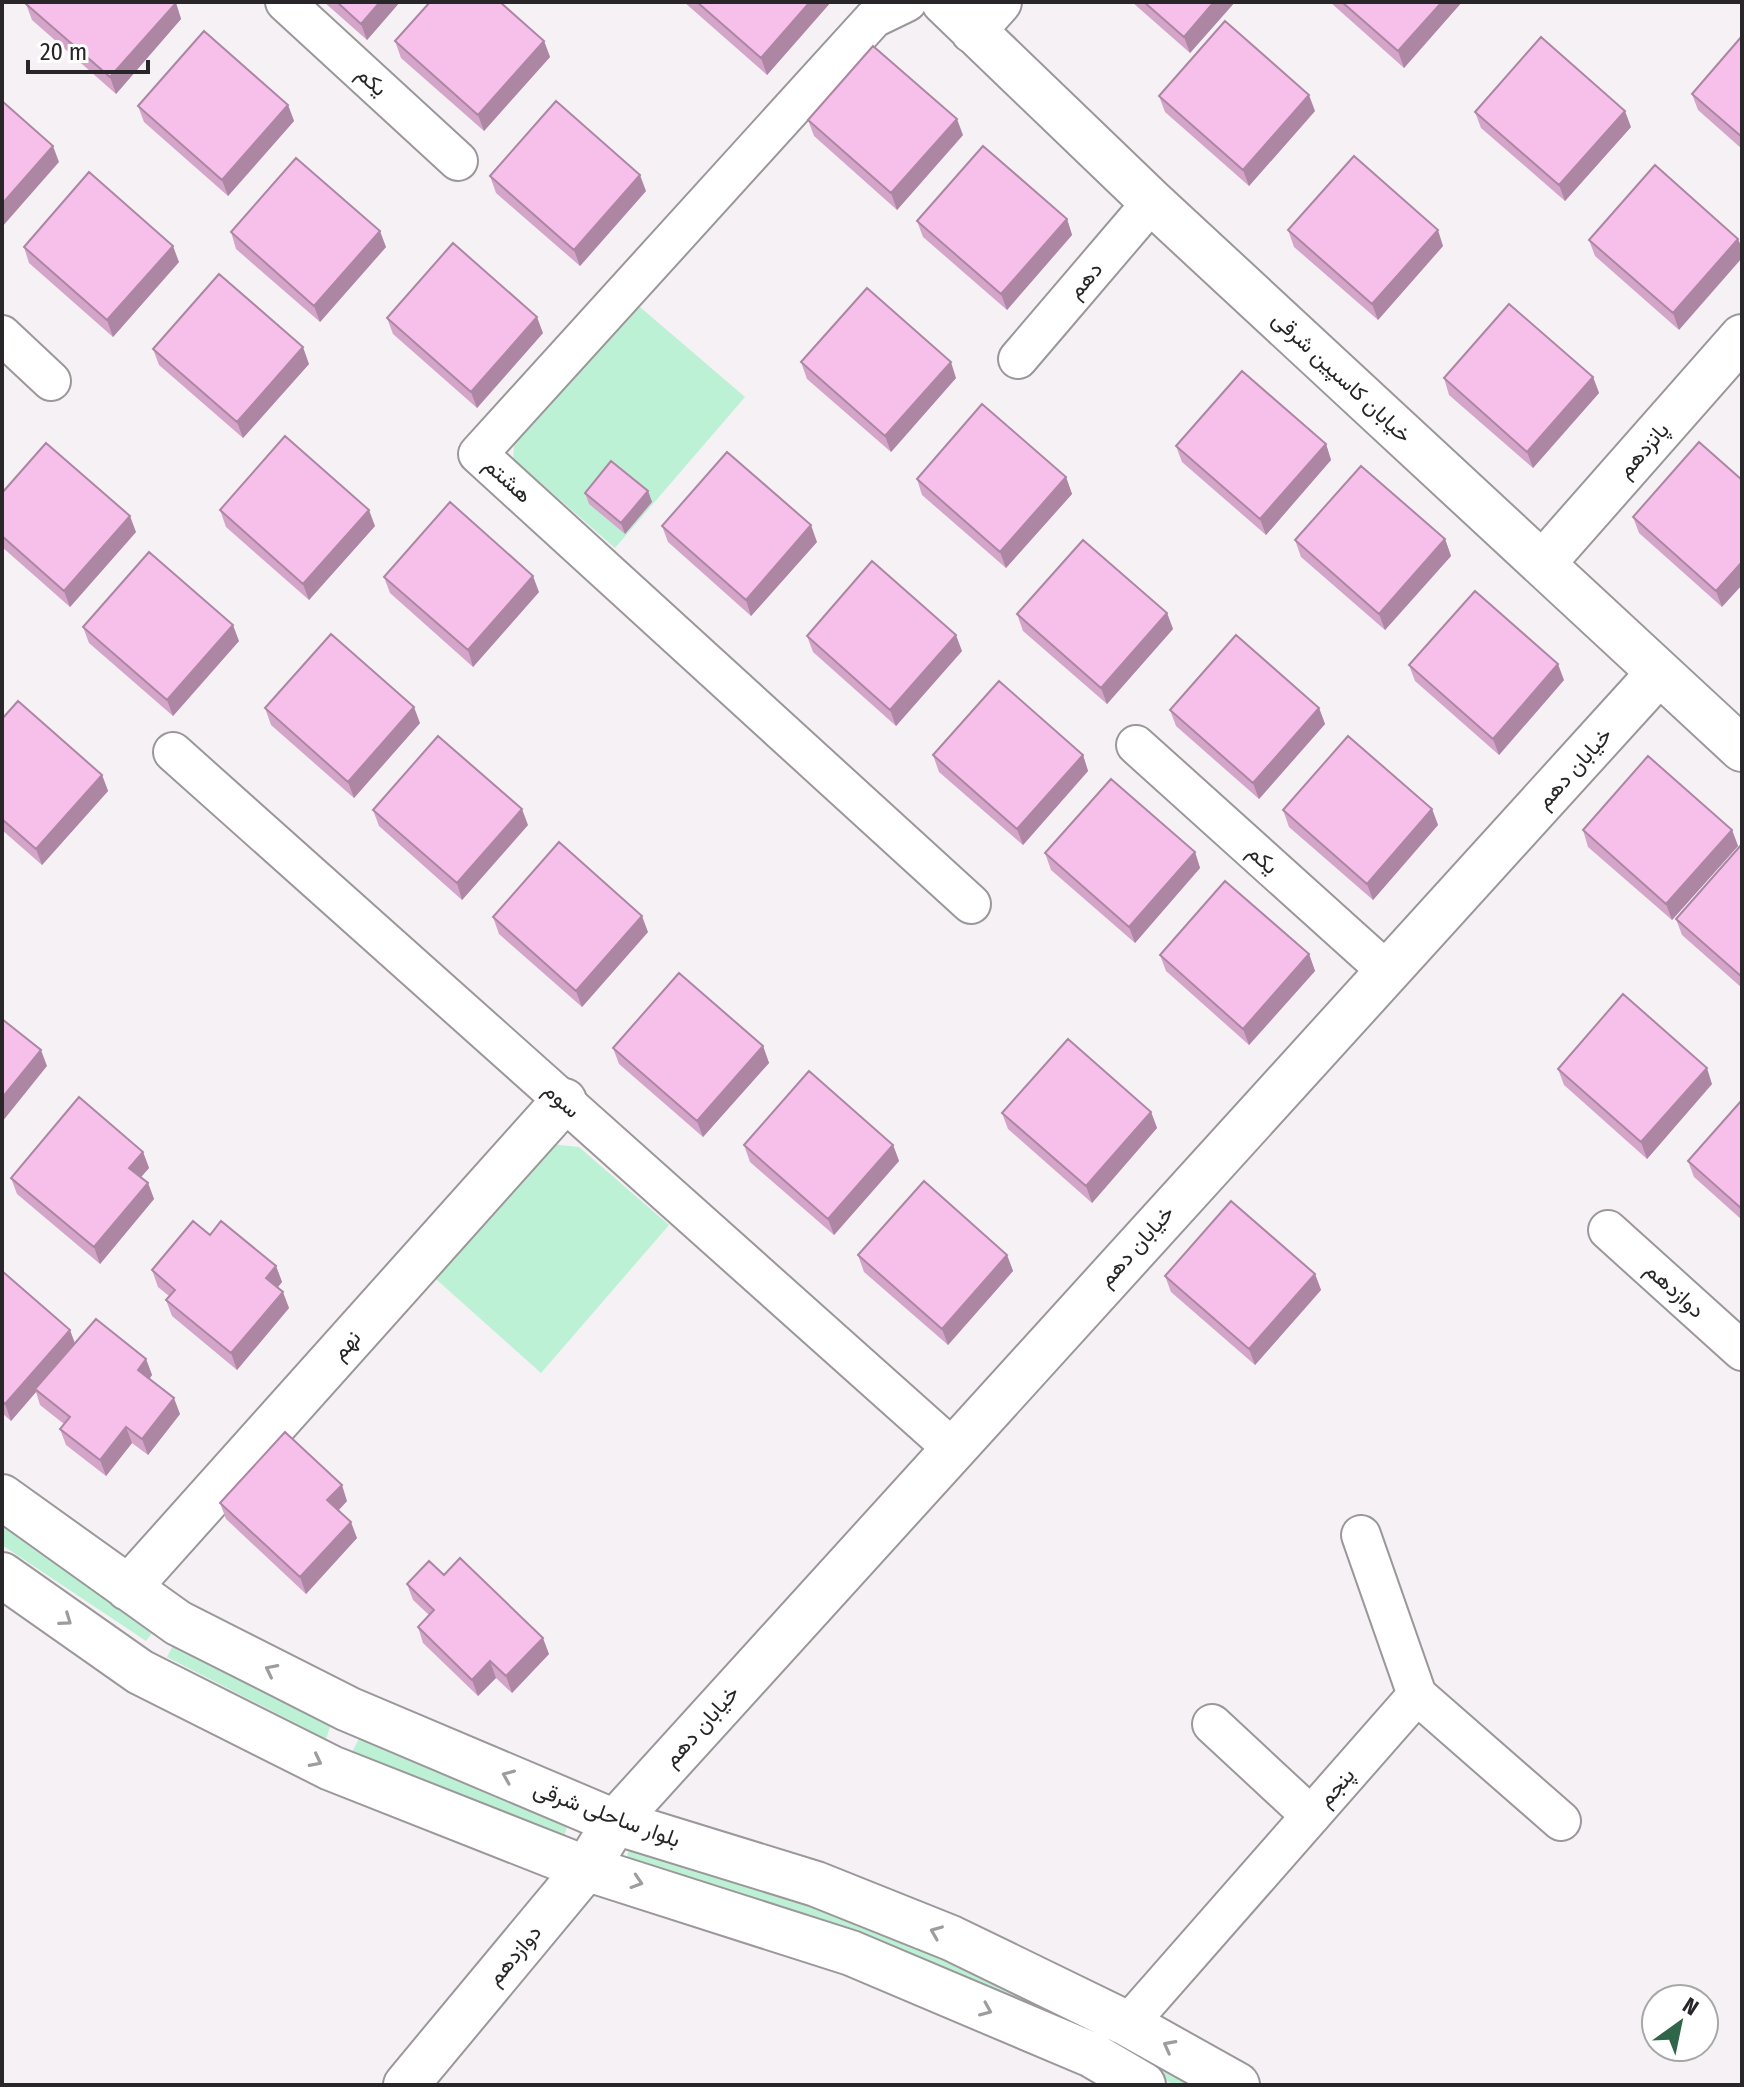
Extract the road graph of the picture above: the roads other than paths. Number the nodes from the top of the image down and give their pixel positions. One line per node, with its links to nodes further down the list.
1 (285, 2): 4 (street, یکم)
2 (886, 7): 15 (street, هشتم)
3 (972, 12): 5 (street, خیابان کاسپین شرقی)
4 (458, 161)
5 (1152, 202): 8 (street, دهم); 10 (street, خیابان کاسپین شرقی)
6 (2, 335): 9 (street)
7 (1742, 337): 10 (street, پانزدهم)
8 (1018, 359)
9 (51, 381)
10 (1543, 563): 11 (street, خیابان کاسپین شرقی)
11 (1659, 673): 13 (street, خیابان کاسپین شرقی); 16 (street, خیابان دهم)
12 (1136, 745): 16 (street, یکم)
13 (1742, 749)
14 (173, 752): 17 (street, سوم)
15 (971, 904)
16 (1389, 973): 20 (street, خیابان دهم)
17 (564, 1101): 20 (street, سوم); 24 (street, نهم)
18 (1608, 1230): 19 (street, دوازدهم)
19 (1742, 1351)
20 (952, 1448): 29 (street, خیابان دهم)
21 (2, 1497): 24 (street, بلوار ساحلی شرقی)
22 (1361, 1535): 25 (street)
23 (2, 1575): 30 (street, one-way to 30)
24 (128, 1588): 29 (street, بلوار ساحلی شرقی, one-way to 24)
25 (1417, 1695): 27 (street, پنجم); 28 (street)
26 (1212, 1724): 27 (street)
27 (1311, 1816): 31 (street, پنجم)
28 (1561, 1821)
29 (615, 1822): 30 (street, دوازدهم); 31 (street, بلوار ساحلی شرقی, one-way to 29)
30 (588, 1866): 32 (street, دوازدهم); 33 (street, one-way to 33)
31 (1128, 2024): 34 (street, بلوار ساحلی شرقی, one-way to 31)
32 (406, 2085)
33 (1143, 2085)
34 (1237, 2085)

